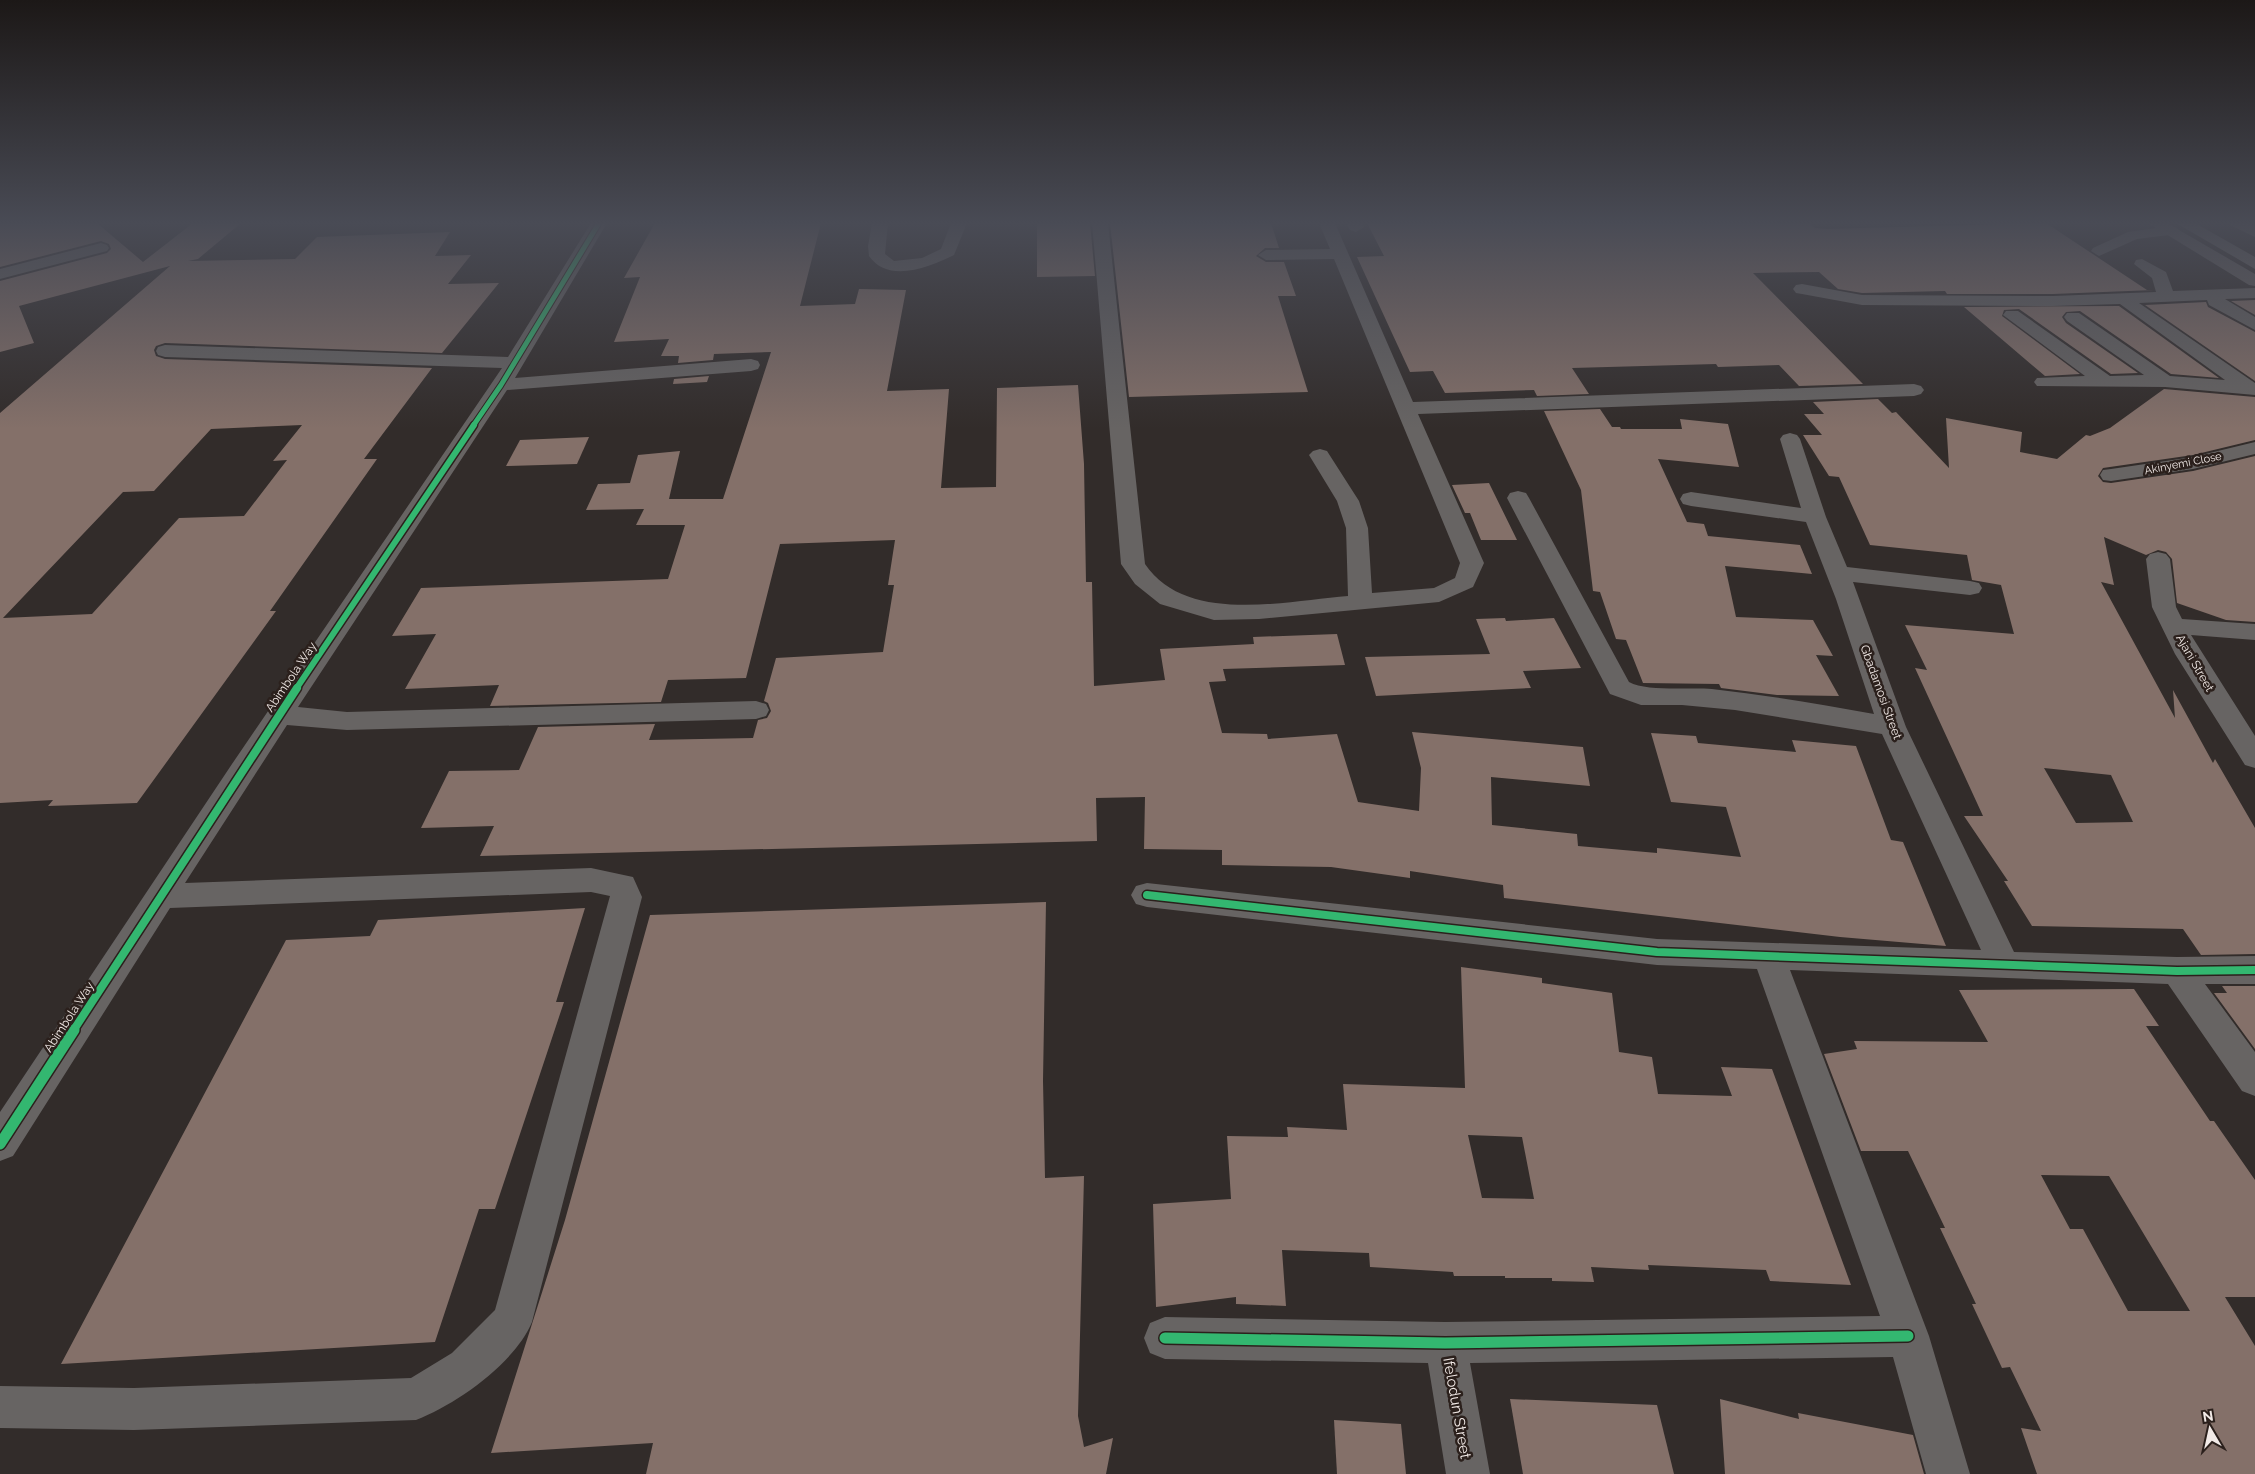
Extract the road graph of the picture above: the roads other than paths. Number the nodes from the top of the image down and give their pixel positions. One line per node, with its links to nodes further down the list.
1 (557, 292): 15 (street, Abimbola Way)
2 (1107, 292): 32 (street)
3 (1355, 292): 21 (street)
4 (1817, 292): 7 (street)
5 (2165, 292): 7 (street)
6 (2255, 293): 7 (street)
7 (2166, 296)
8 (2214, 301): 12 (street)
9 (2128, 303): 19 (street)
10 (2012, 315): 18 (street)
11 (2073, 317): 16 (street)
12 (2255, 325)
13 (165, 351): 15 (street)
14 (751, 366): 15 (street)
15 (507, 374): 36 (street, Abimbola Way)
16 (2165, 381): 18 (street); 19 (street)
17 (2044, 382): 18 (street)
18 (2106, 382)
19 (2252, 389)
20 (1914, 390): 21 (street)
21 (1406, 408): 32 (street)
22 (1790, 439): 28 (street, Gbadamosi Street)
23 (2255, 448): 25 (street, Akinyemi Close)
24 (1320, 455): 32 (street)
25 (2111, 475)
26 (1518, 498): 37 (street)
27 (1690, 499): 28 (street)
28 (1815, 517): 30 (street, Gbadamosi Street)
29 (2158, 559): 33 (street, Ajani Street)
30 (1838, 573): 31 (street); 37 (street, Gbadamosi Street)
31 (1970, 588)
32 (1360, 601)
33 (2174, 626): 34 (street); 38 (street, Ajani Street)
34 (2255, 632)
35 (756, 710): 36 (street)
36 (279, 715): 40 (street, Abimbola Way)
37 (1892, 727): 42 (street, Gbadamosi Street)
38 (2255, 758)
39 (1147, 895): 41 (street)
40 (161, 896): 46 (street, Abimbola Way); 50 (street)
41 (1769, 957): 42 (street); 47 (street)
42 (2004, 964): 44 (street)
43 (2255, 970): 44 (street)
44 (2177, 971): 45 (street)
45 (2255, 1080)
46 (0, 1144)
47 (1908, 1336): 49 (street); 52 (street)
48 (1165, 1338): 49 (street)
49 (1445, 1343): 51 (street, Ifelodun Street)
50 (0, 1407)
51 (1468, 1474)
52 (1948, 1474)

